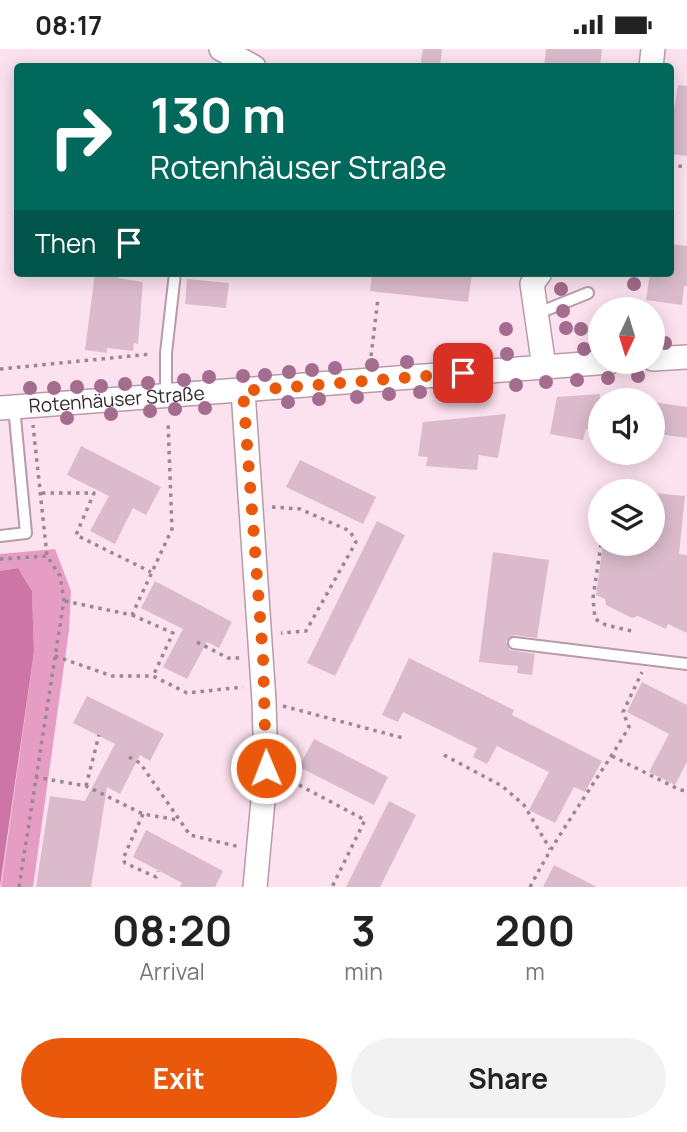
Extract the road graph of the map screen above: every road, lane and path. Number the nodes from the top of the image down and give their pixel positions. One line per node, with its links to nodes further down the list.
1 (221, 49): 2 (street)
2 (247, 63)
3 (176, 277): 8 (lane)
4 (531, 277): 7 (street)
5 (588, 293): 7 (lane)
6 (378, 299): 9 (path)
7 (536, 314): 13 (street)
8 (166, 353): 14 (path); 16 (lane)
9 (371, 356)
10 (687, 357): 11 (street)
11 (665, 358)
12 (588, 364): 13 (street, Rotenhäuser Straße)
13 (544, 367): 15 (street, Rotenhäuser Straße)
14 (0, 369)
15 (243, 391): 16 (street, Rotenhäuser Straße); 20 (street)
16 (166, 396): 17 (street, Rotenhäuser Straße)
17 (15, 407): 19 (path); 21 (lane)
18 (168, 421): 25 (path)
19 (41, 493): 22 (path); 25 (path)
20 (252, 506): 31 (street); 31 (path)
21 (0, 536)
22 (47, 556): 24 (path); 26 (path)
23 (599, 556): 28 (path)
24 (0, 559)
25 (151, 572): 27 (path)
26 (64, 600): 27 (path); 32 (path)
27 (132, 615): 35 (path)
28 (636, 632)
29 (197, 642): 31 (path)
30 (514, 643): 33 (lane)
31 (262, 646): 36 (street)
32 (55, 656): 35 (path); 43 (path)
33 (644, 660): 34 (lane); 40 (path)
34 (687, 663)
35 (153, 676): 36 (path)
36 (264, 701): 38 (path); 42 (street)
37 (99, 735): 44 (path)
38 (403, 738)
39 (444, 755): 48 (path)
40 (612, 756): 45 (path); 48 (path)
41 (129, 757): 47 (path)
42 (266, 768): 49 (street); 53 (path)
43 (35, 776): 44 (path); 51 (path)
44 (86, 786): 46 (path)
45 (687, 791)
46 (143, 814): 47 (path); 50 (path)
47 (178, 820): 49 (path)
48 (550, 849): 54 (path)
49 (259, 852): 52 (street)
50 (158, 871)
51 (19, 887)
52 (255, 887)
53 (332, 887)
54 (530, 887)

